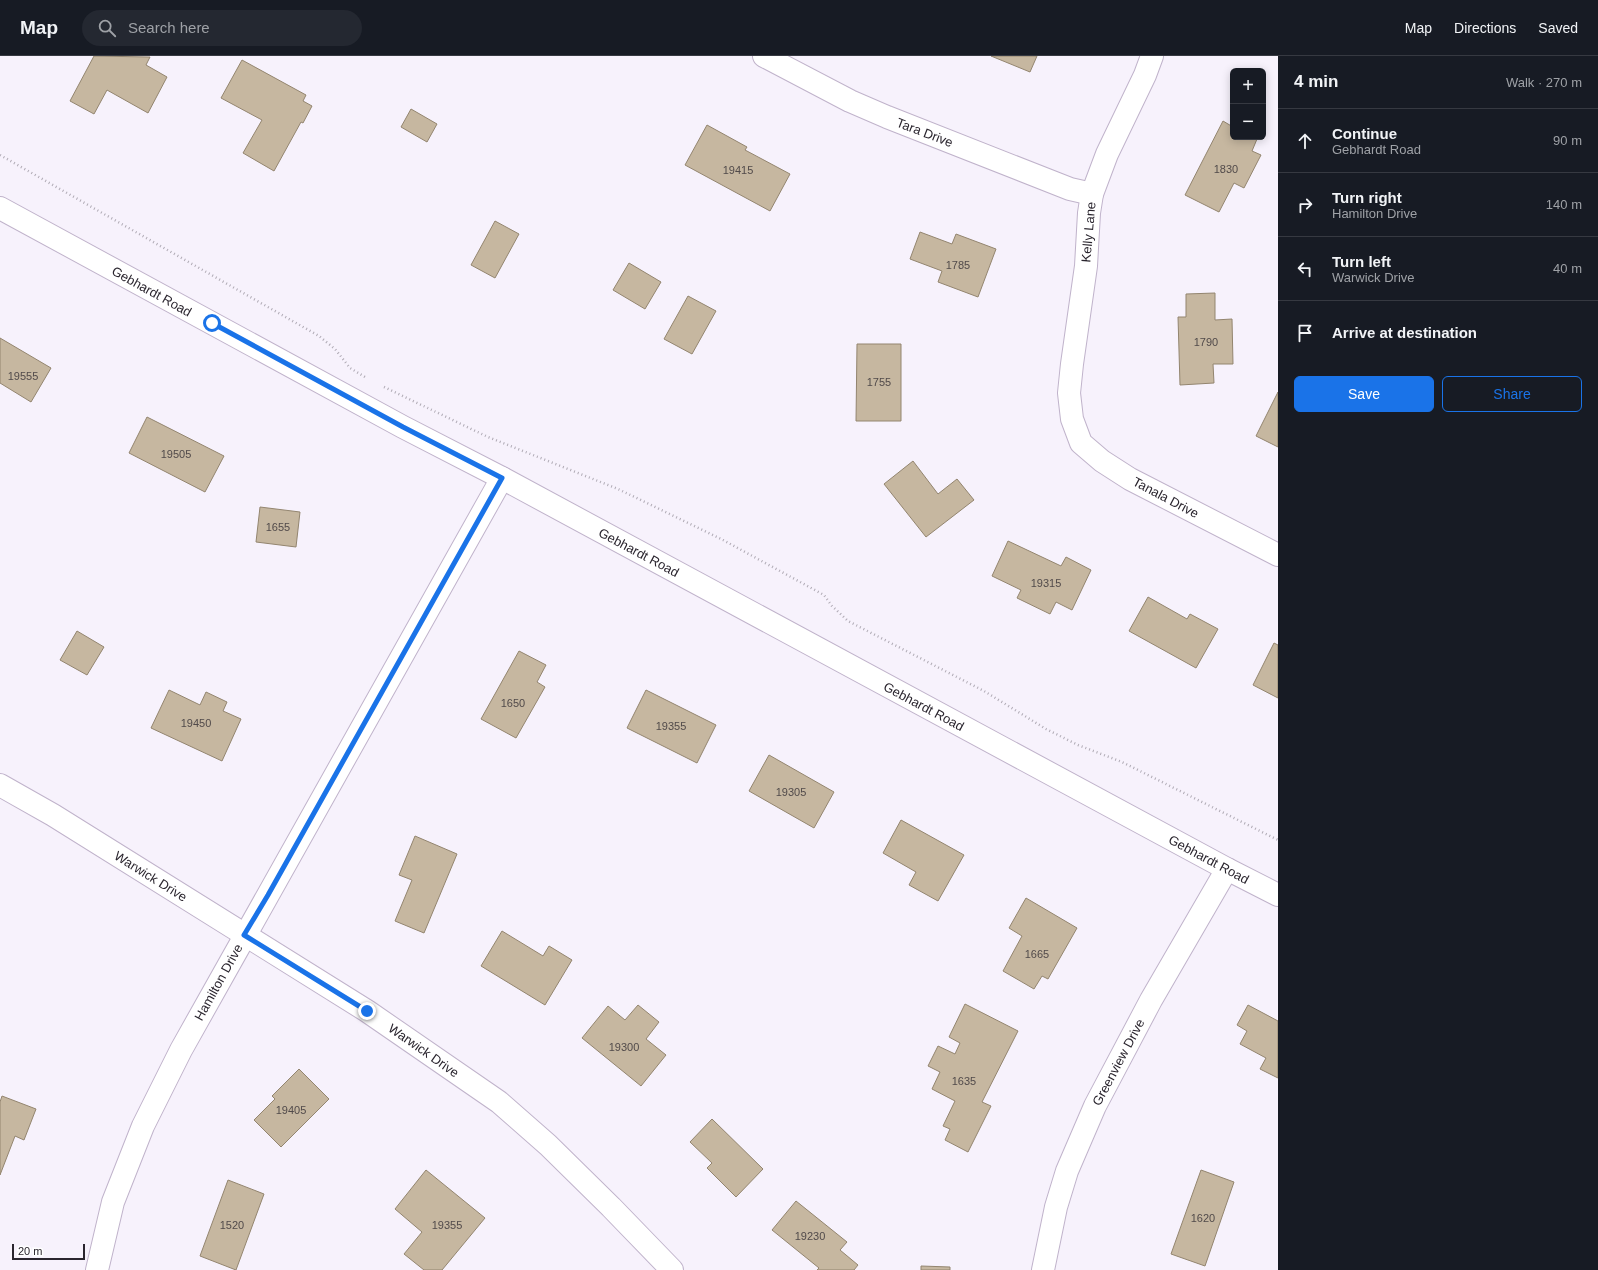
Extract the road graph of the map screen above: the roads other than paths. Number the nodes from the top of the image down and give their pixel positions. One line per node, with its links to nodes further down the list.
1 (764, 56): 3 (street, Tara Drive)
2 (1152, 56): 3 (street, Kelly Lane)
3 (1092, 194): 5 (street, Kelly Lane)
4 (0, 208): 6 (street, Gebhardt Road)
5 (1072, 419): 7 (street, Tanala Drive)
6 (502, 478): 9 (street, Gebhardt Road); 11 (street, Hamilton Drive)
7 (1278, 556)
8 (0, 785): 11 (street, Warwick Drive)
9 (1227, 869): 10 (street, Gebhardt Road); 14 (street, Greenview Drive)
10 (1278, 895)
11 (244, 935): 12 (street, Hamilton Drive); 13 (street, Warwick Drive)
12 (97, 1270)
13 (672, 1270)
14 (1043, 1270)

